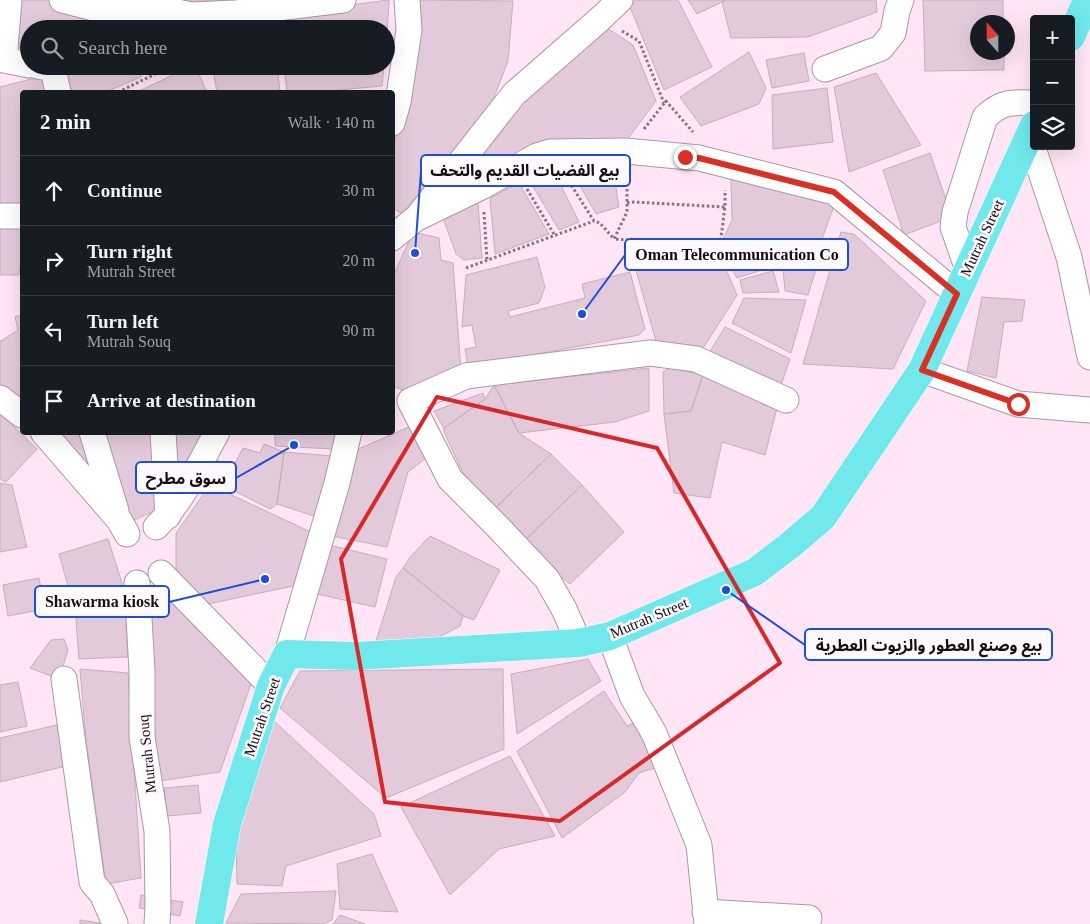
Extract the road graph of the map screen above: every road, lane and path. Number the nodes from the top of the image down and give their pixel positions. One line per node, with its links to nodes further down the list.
1 (9, 0): 10 (street)
2 (62, 0): 3 (street)
3 (343, 0)
4 (407, 0): 18 (street)
5 (620, 0): 8 (street)
6 (901, 0): 11 (street)
7 (1087, 0): 9 (main road)
8 (601, 18): 16 (path); 30 (street)
9 (1075, 28)
10 (20, 63)
11 (825, 69)
12 (54, 75): 14 (street)
13 (153, 75): 15 (path)
14 (58, 90)
15 (122, 90)
16 (664, 103): 22 (path); 23 (path)
17 (1030, 103): 38 (street)
18 (395, 114)
19 (1030, 133): 38 (main road, Mutrah Street)
20 (1038, 150): 35 (street)
21 (550, 152): 22 (street); 24 (street); 31 (path)
22 (626, 152): 23 (street); 26 (path)
23 (719, 164): 27 (path); 39 (street)
24 (515, 169): 25 (street); 33 (path)
25 (483, 186): 30 (street); 36 (path)
26 (627, 202): 27 (path); 34 (path)
27 (725, 206): 34 (path)
28 (0, 216): 29 (street)
29 (20, 216)
30 (415, 219): 32 (street)
31 (594, 221): 33 (path); 34 (path)
32 (395, 236)
33 (555, 236): 36 (path)
34 (614, 239)
35 (1079, 254): 40 (street)
36 (487, 261): 37 (path)
37 (466, 268)
38 (968, 270): 39 (main road, Mutrah Street)
39 (957, 294): 41 (main road, Mutrah Street)
40 (1090, 357)
41 (922, 370): 44 (street); 53 (main road, Mutrah Street)
42 (0, 398): 45 (street)
43 (786, 400): 54 (street)
44 (1090, 410)
45 (20, 413)
46 (46, 435): 47 (street)
47 (93, 435)
48 (163, 435): 49 (street)
49 (215, 435)
50 (348, 435): 55 (street)
51 (161, 573): 57 (street)
52 (137, 583): 61 (street, Mutrah Souq)
53 (610, 636): 54 (main road, Mutrah Street); 58 (street)
54 (579, 643): 55 (main road, Mutrah Street)
55 (287, 654): 57 (main road, Mutrah Street)
56 (64, 679): 60 (street)
57 (271, 686): 62 (main road, Mutrah Street)
58 (706, 918): 59 (street)
59 (809, 918)
60 (115, 924)
61 (157, 924)
62 (208, 924)

